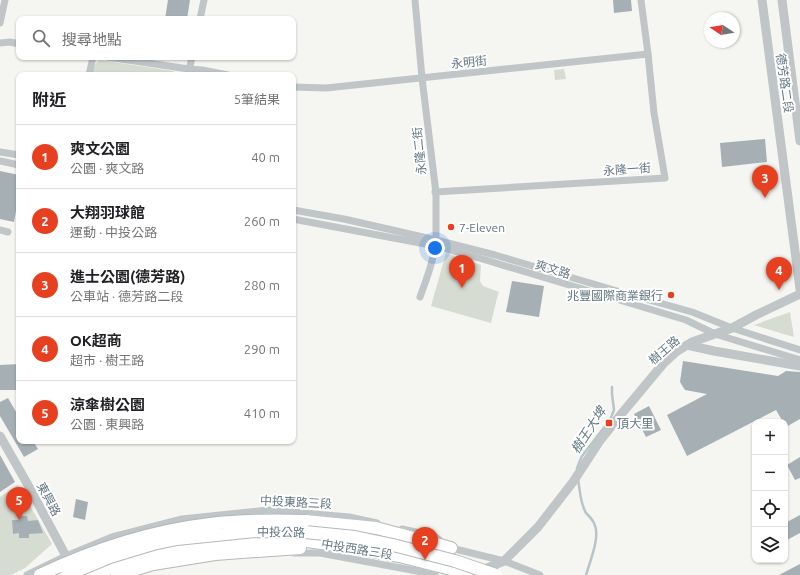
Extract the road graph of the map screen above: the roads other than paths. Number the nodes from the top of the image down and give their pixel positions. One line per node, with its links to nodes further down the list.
1 (5, 0): 8 (street)
2 (204, 0): 7 (street)
3 (415, 0): 18 (street, 永隆二街)
4 (641, 0): 11 (street, 永隆一街)
5 (762, 0): 31 (street, 德芳路二段)
6 (782, 0): 20 (street, 德芳路二段)
7 (201, 16)
8 (0, 23)
9 (0, 43): 10 (street)
10 (16, 43)
11 (648, 54): 18 (street, 永明街); 25 (street, 永隆一街)
12 (92, 60): 15 (street)
13 (123, 60): 16 (street)
14 (191, 60): 16 (street)
15 (90, 72)
16 (189, 72): 17 (street)
17 (212, 72)
18 (422, 78): 19 (street, 永明街); 25 (street, 永隆二街)
19 (296, 87)
20 (800, 141)
21 (0, 152): 22 (street)
22 (16, 155)
23 (0, 161): 24 (street)
24 (16, 164)
25 (435, 192): 30 (street, 永隆二街)
26 (296, 211): 30 (street, 爽文路)
27 (296, 220): 30 (street, 爽文路)
28 (0, 230): 29 (street)
29 (8, 232)
30 (436, 243): 33 (street, 永隆二街); 34 (street, 爽文路); 35 (street, 爽文路)
31 (800, 289)
32 (800, 294): 34 (street, 樹王路)
33 (420, 297)
34 (732, 328): 35 (street, 樹王路); 37 (street, 爽文路)
35 (715, 334): 36 (street, 樹王路); 38 (street, 爽文路)
36 (687, 345): 39 (street); 43 (street, 樹王路)
37 (800, 350)
38 (800, 360)
39 (800, 366)
40 (0, 436): 42 (street, 東興路)
41 (451, 548): 42 (street, 中投東路三段); 43 (street, 中投東路三段); 45 (main road, bridge)
42 (66, 556): 44 (street, 中投東路三段); 47 (street, 東興路)
43 (504, 561): 53 (street); 55 (street, 中投東路三段)
44 (27, 575)
45 (40, 575)
46 (67, 575): 54 (main road, 中投公路, bridge)
47 (75, 575)
48 (92, 575): 52 (main road, 中投公路)
49 (117, 575): 51 (main road)
50 (132, 575): 51 (street, 中投西路三段)
51 (436, 575)
52 (467, 575)
53 (471, 575)
54 (496, 575)
55 (540, 575)

